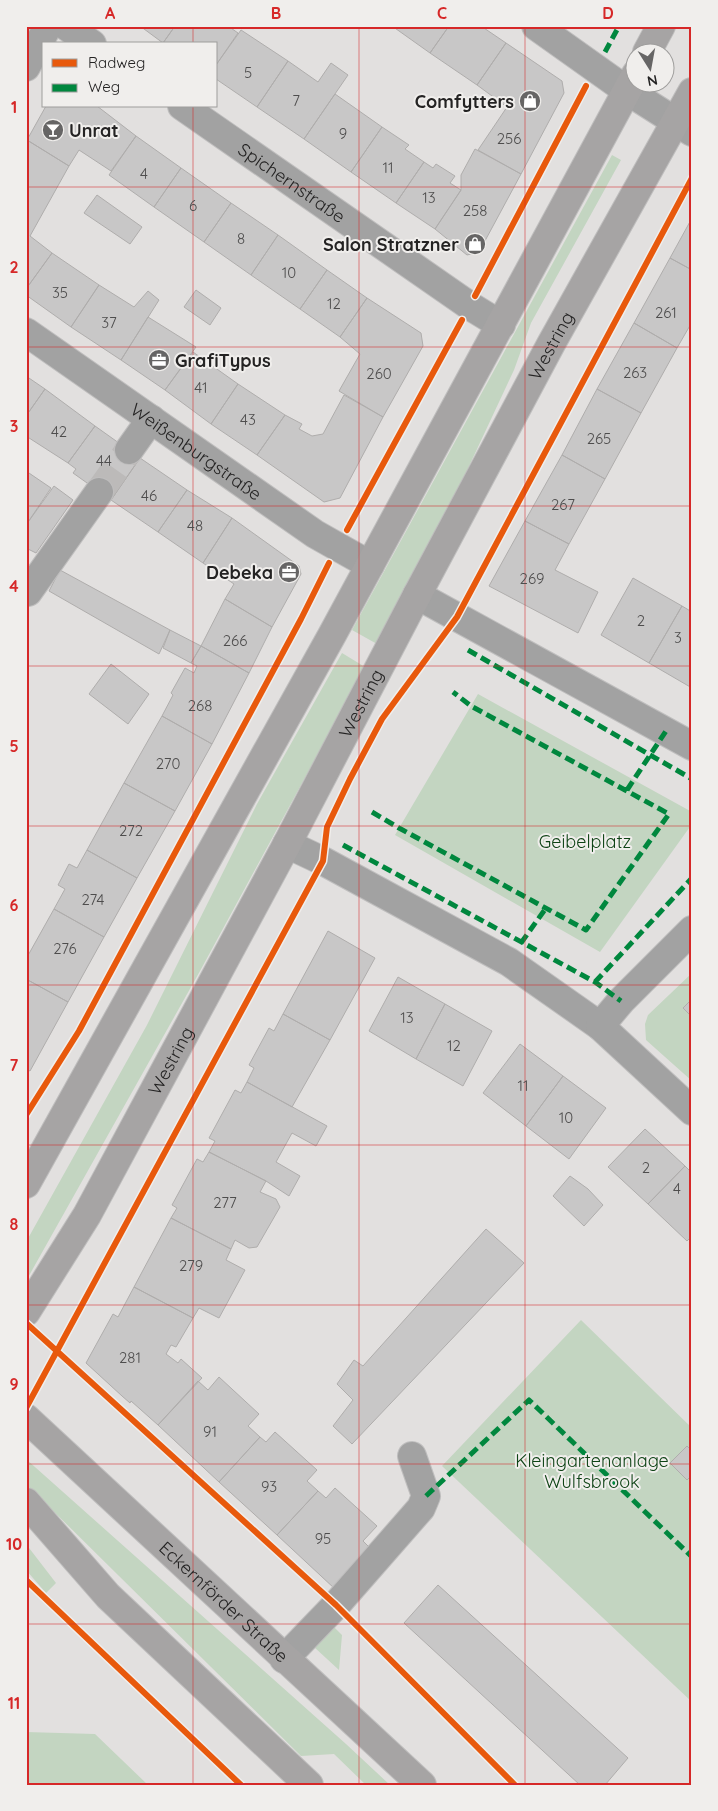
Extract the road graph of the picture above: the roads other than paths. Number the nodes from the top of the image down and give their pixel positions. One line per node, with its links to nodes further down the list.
1 (48, 26): 7 (street)
2 (66, 26): 5 (street)
3 (536, 26): 8 (street)
4 (661, 26): 6 (main road)
5 (89, 42)
6 (652, 42)
7 (26, 66)
8 (626, 79)
9 (626, 91): 14 (main road)
10 (643, 92): 13 (street)
11 (692, 92): 13 (main road, Westring)
12 (185, 108): 14 (street, Spichernstraße)
13 (684, 127): 21 (main road, Westring)
14 (501, 325): 19 (main road)
15 (26, 332): 16 (street, Weißenburgstraße)
16 (151, 419): 17 (street); 19 (street, Weißenburgstraße)
17 (129, 450)
18 (99, 492): 20 (street)
19 (370, 565): 27 (main road)
20 (28, 592)
21 (417, 595): 22 (street); 23 (main road, Westring)
22 (692, 746)
23 (287, 844): 25 (street); 28 (main road, Westring)
24 (692, 930): 25 (street)
25 (600, 1026): 26 (street)
26 (692, 1111)
27 (26, 1184)
28 (26, 1312)
29 (26, 1418): 32 (main road, Eckernförder Straße)
30 (412, 1456): 32 (street)
31 (26, 1502): 33 (main road)
32 (284, 1659): 34 (main road, Eckernförder Straße)
33 (309, 1785)
34 (422, 1785)

